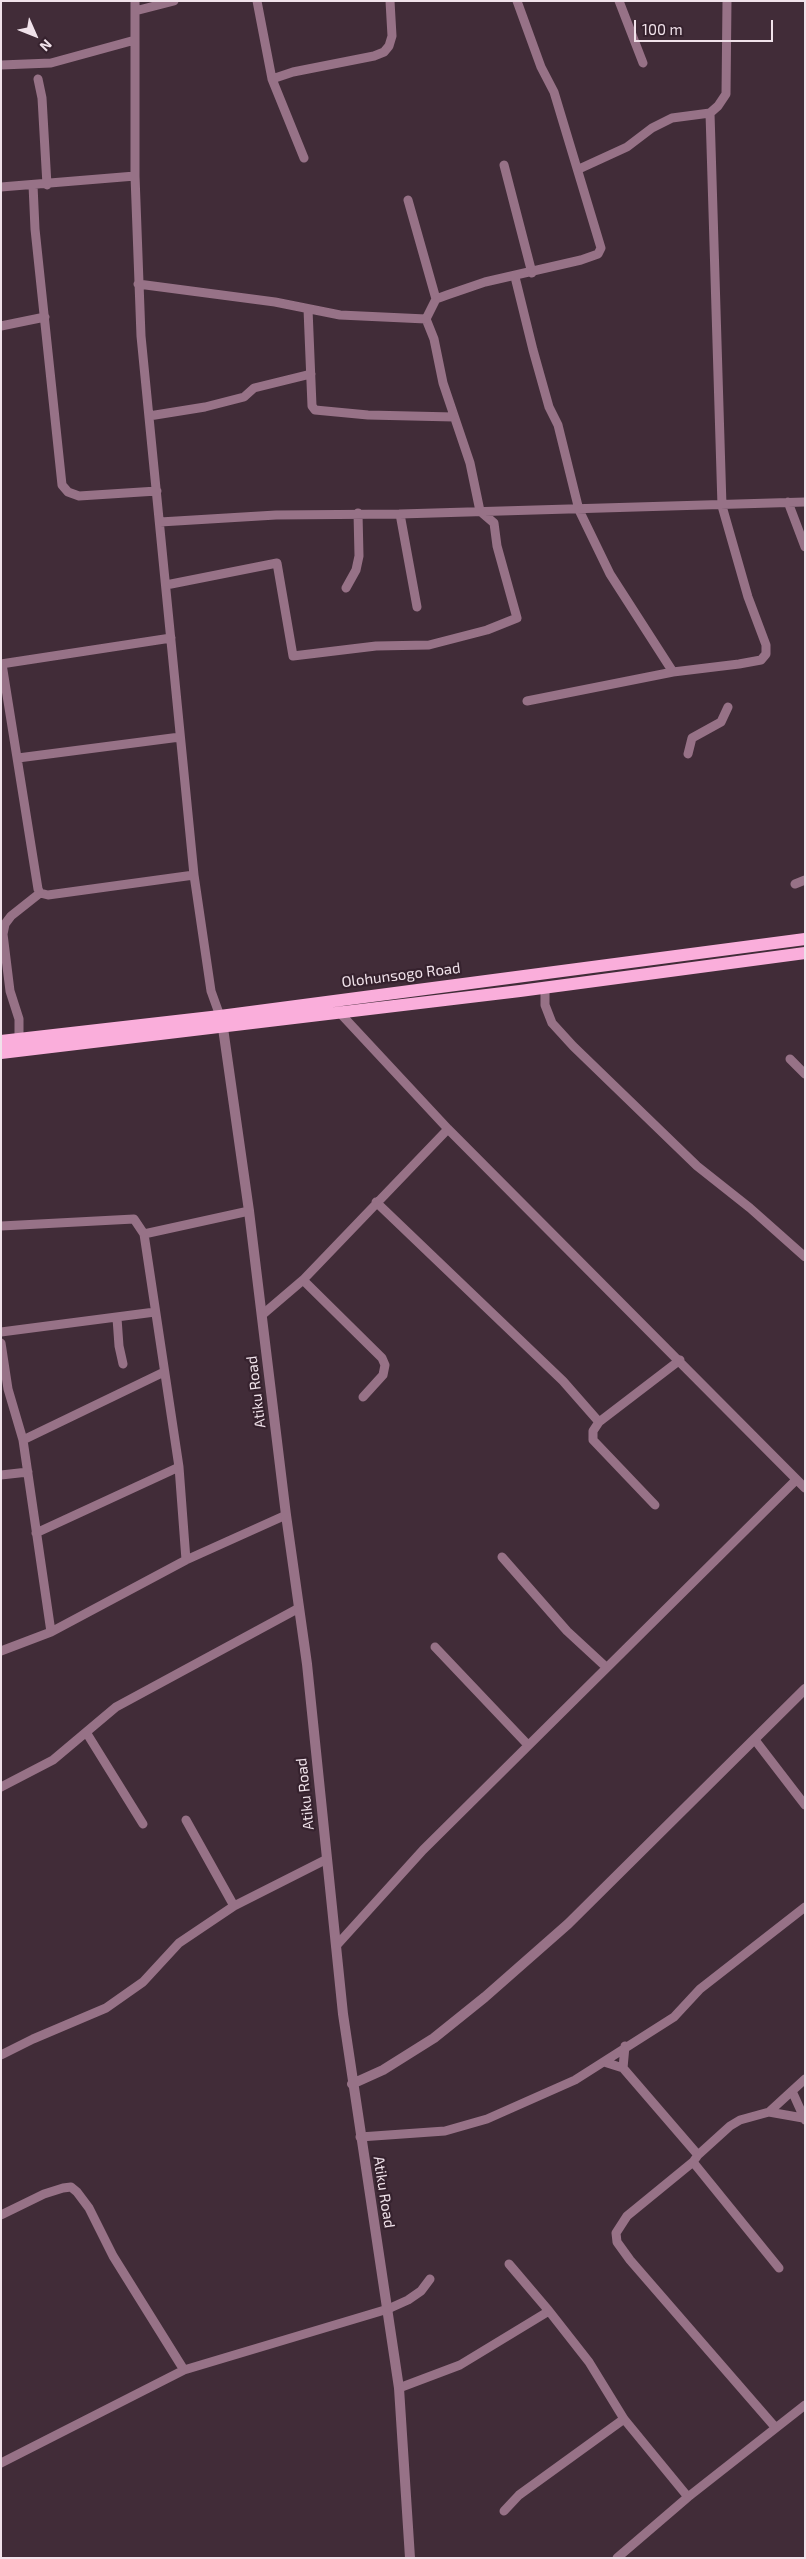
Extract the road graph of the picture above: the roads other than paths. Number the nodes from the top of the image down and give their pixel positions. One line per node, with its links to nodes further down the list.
1 (174, 1): 7 (street)
2 (257, 1): 12 (street)
3 (390, 1): 12 (street)
4 (517, 1): 16 (street)
5 (620, 1): 9 (street)
6 (727, 1): 13 (street)
7 (135, 6): 8 (street)
8 (135, 40): 10 (street); 17 (street)
9 (643, 63)
10 (1, 65)
11 (38, 79): 19 (street)
12 (272, 80): 14 (street)
13 (710, 113): 16 (street); 36 (street)
14 (304, 158)
15 (504, 165): 22 (street)
16 (579, 169): 22 (street)
17 (135, 176): 19 (street); 24 (street)
18 (33, 185): 19 (street); 20 (street); 27 (street)
19 (47, 185)
20 (1, 188)
21 (408, 200): 25 (street)
22 (532, 273): 23 (street)
23 (515, 277): 25 (street); 38 (street)
24 (138, 284): 26 (street); 31 (street)
25 (436, 300): 28 (street)
26 (308, 309): 28 (street); 30 (street)
27 (45, 317): 29 (street); 33 (street)
28 (426, 319): 32 (street)
29 (1, 326)
30 (311, 374): 31 (street); 32 (street)
31 (149, 416): 33 (street)
32 (454, 416): 37 (street)
33 (157, 491): 41 (street)
34 (788, 502): 35 (street); 36 (street); 42 (street)
35 (805, 502)
36 (722, 506): 38 (street); 48 (street)
37 (480, 510): 38 (street); 40 (street); 43 (street)
38 (578, 510): 48 (street)
39 (358, 513): 40 (street); 41 (street); 44 (street)
40 (400, 514): 45 (street)
41 (160, 522): 43 (street)
42 (805, 547)
43 (166, 585): 46 (street)
44 (346, 588)
45 (417, 607)
46 (171, 638): 47 (street); 51 (street)
47 (2, 664): 53 (street)
48 (673, 672): 49 (street)
49 (527, 701)
50 (728, 707): 52 (street)
51 (180, 737): 53 (street); 54 (street)
52 (688, 754)
53 (18, 758): 57 (street)
54 (194, 875): 57 (street); 62 (street)
55 (805, 880): 56 (street)
56 (795, 884)
57 (40, 894): 63 (street)
58 (805, 939): 62 (main road, Olohunsogo Road)
59 (805, 953): 60 (main road, Olohunsogo Road)
60 (545, 988): 61 (main road, Olohunsogo Road); 73 (street)
61 (339, 1012): 62 (main road, Olohunsogo Road); 68 (street)
62 (222, 1021): 63 (main road, Olohunsogo Road); 65 (main road, Olohunsogo Road); 70 (street, Atiku Road)
63 (19, 1039): 64 (main road, Olohunsogo Road)
64 (1, 1041)
65 (1, 1053)
66 (790, 1059): 67 (street)
67 (805, 1074)
68 (448, 1129): 69 (street); 80 (street)
69 (376, 1202): 74 (street); 84 (street)
70 (249, 1211): 72 (street); 76 (street, Atiku Road)
71 (1, 1226): 72 (street)
72 (144, 1234): 75 (street)
73 (805, 1257)
74 (302, 1280): 76 (street); 83 (street)
75 (155, 1312): 77 (street); 82 (street)
76 (262, 1315): 92 (street, Atiku Road)
77 (117, 1318): 78 (street); 81 (street)
78 (1, 1332)
79 (1, 1343): 85 (street)
80 (680, 1360): 84 (street); 89 (street)
81 (123, 1364)
82 (164, 1372): 85 (street); 86 (street)
83 (363, 1397)
84 (599, 1422): 91 (street)
85 (23, 1440): 87 (street)
86 (179, 1467): 93 (street); 95 (street)
87 (28, 1472): 88 (street); 93 (street)
88 (1, 1475)
89 (796, 1480): 90 (street); 100 (street)
90 (805, 1488)
91 (655, 1505)
92 (286, 1515): 95 (street); 96 (street, Atiku Road)
93 (36, 1533): 97 (street)
94 (502, 1557): 100 (street)
95 (186, 1560): 97 (street)
96 (299, 1608): 102 (street); 109 (street, Atiku Road)
97 (51, 1632): 99 (street)
98 (435, 1647): 104 (street)
99 (1, 1651)
100 (606, 1666): 104 (street)
101 (805, 1689): 103 (street)
102 (86, 1732): 105 (street); 108 (street)
103 (755, 1740): 106 (street); 118 (street)
104 (528, 1745): 112 (street)
105 (1, 1787)
106 (805, 1805)
107 (186, 1820): 110 (street)
108 (143, 1824)
109 (327, 1859): 110 (street); 112 (street, Atiku Road)
110 (234, 1906): 114 (street)
111 (805, 1907): 113 (street)
112 (336, 1946): 118 (street, Atiku Road)
113 (626, 2046): 115 (street); 116 (street)
114 (1, 2056)
115 (604, 2062): 116 (street); 122 (street)
116 (622, 2068): 123 (street)
117 (805, 2079): 119 (street)
118 (352, 2084): 122 (street, Atiku Road)
119 (792, 2091): 120 (street); 121 (street)
120 (770, 2112): 121 (street); 123 (street)
121 (804, 2119)
122 (360, 2137): 128 (street, Atiku Road)
123 (695, 2159): 126 (street); 134 (street)
124 (1, 2215): 130 (street)
125 (509, 2264): 129 (street)
126 (779, 2268)
127 (430, 2279): 128 (street)
128 (388, 2309): 130 (street); 131 (street, Atiku Road)
129 (549, 2311): 131 (street); 133 (street)
130 (184, 2370): 135 (street)
131 (399, 2388): 138 (street, Atiku Road)
132 (805, 2404): 134 (street)
133 (624, 2419): 136 (street); 137 (street)
134 (775, 2427): 136 (street)
135 (1, 2463)
136 (688, 2497): 139 (street)
137 (504, 2511)
138 (410, 2558)
139 (617, 2558)

